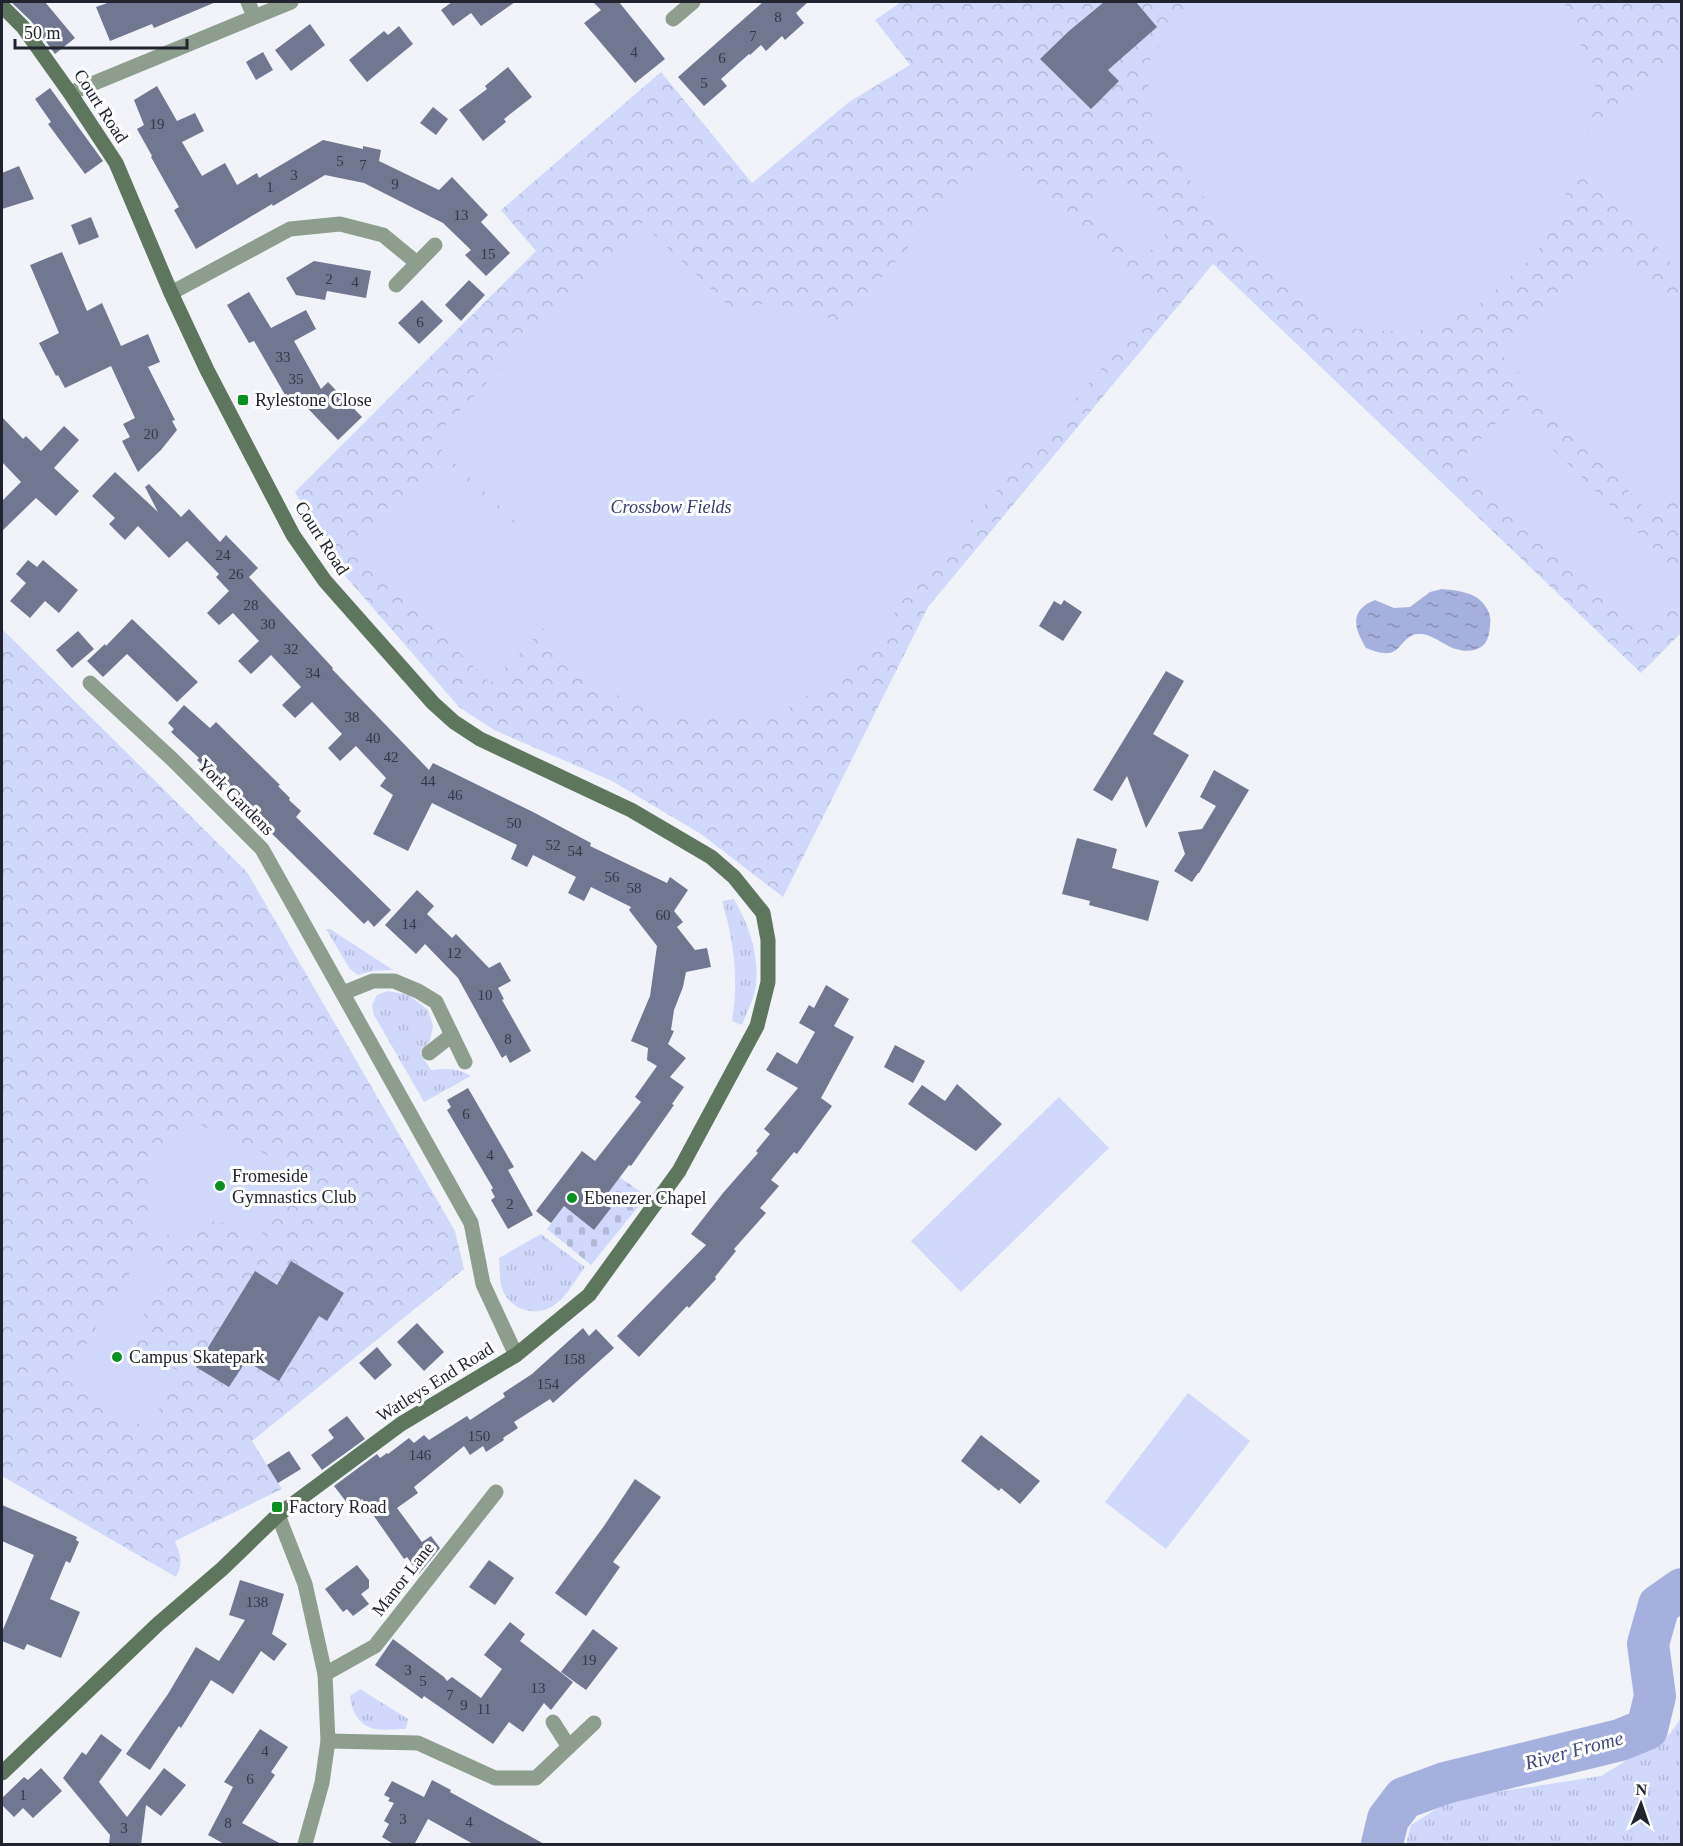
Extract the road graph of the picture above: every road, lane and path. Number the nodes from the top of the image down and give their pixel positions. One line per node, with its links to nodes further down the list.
1 (248, 2): 5 (street)
2 (291, 2): 5 (street)
3 (693, 2): 6 (street)
4 (2, 6): 7 (street, Court Road)
5 (254, 16): 7 (street)
6 (673, 19)
7 (70, 93): 11 (street, Court Road)
8 (435, 245): 9 (street)
9 (417, 263): 10 (street); 11 (street)
10 (396, 285)
11 (171, 293): 13 (street, Court Road)
12 (90, 683): 14 (street, York Gardens)
13 (768, 940): 18 (street, Watleys End Road)
14 (343, 993): 15 (street); 18 (street, York Gardens)
15 (452, 1035): 16 (street); 17 (street)
16 (429, 1053)
17 (465, 1062)
18 (516, 1355): 20 (street, Watleys End Road)
19 (496, 1492): 21 (street, Manor Lane)
20 (278, 1515): 21 (street); 26 (street, Watleys End Road)
21 (325, 1674): 24 (street)
22 (553, 1722): 25 (street)
23 (594, 1723): 25 (street)
24 (328, 1741): 25 (street); 27 (street)
25 (569, 1747)
26 (2, 1773)
27 (305, 1845)

